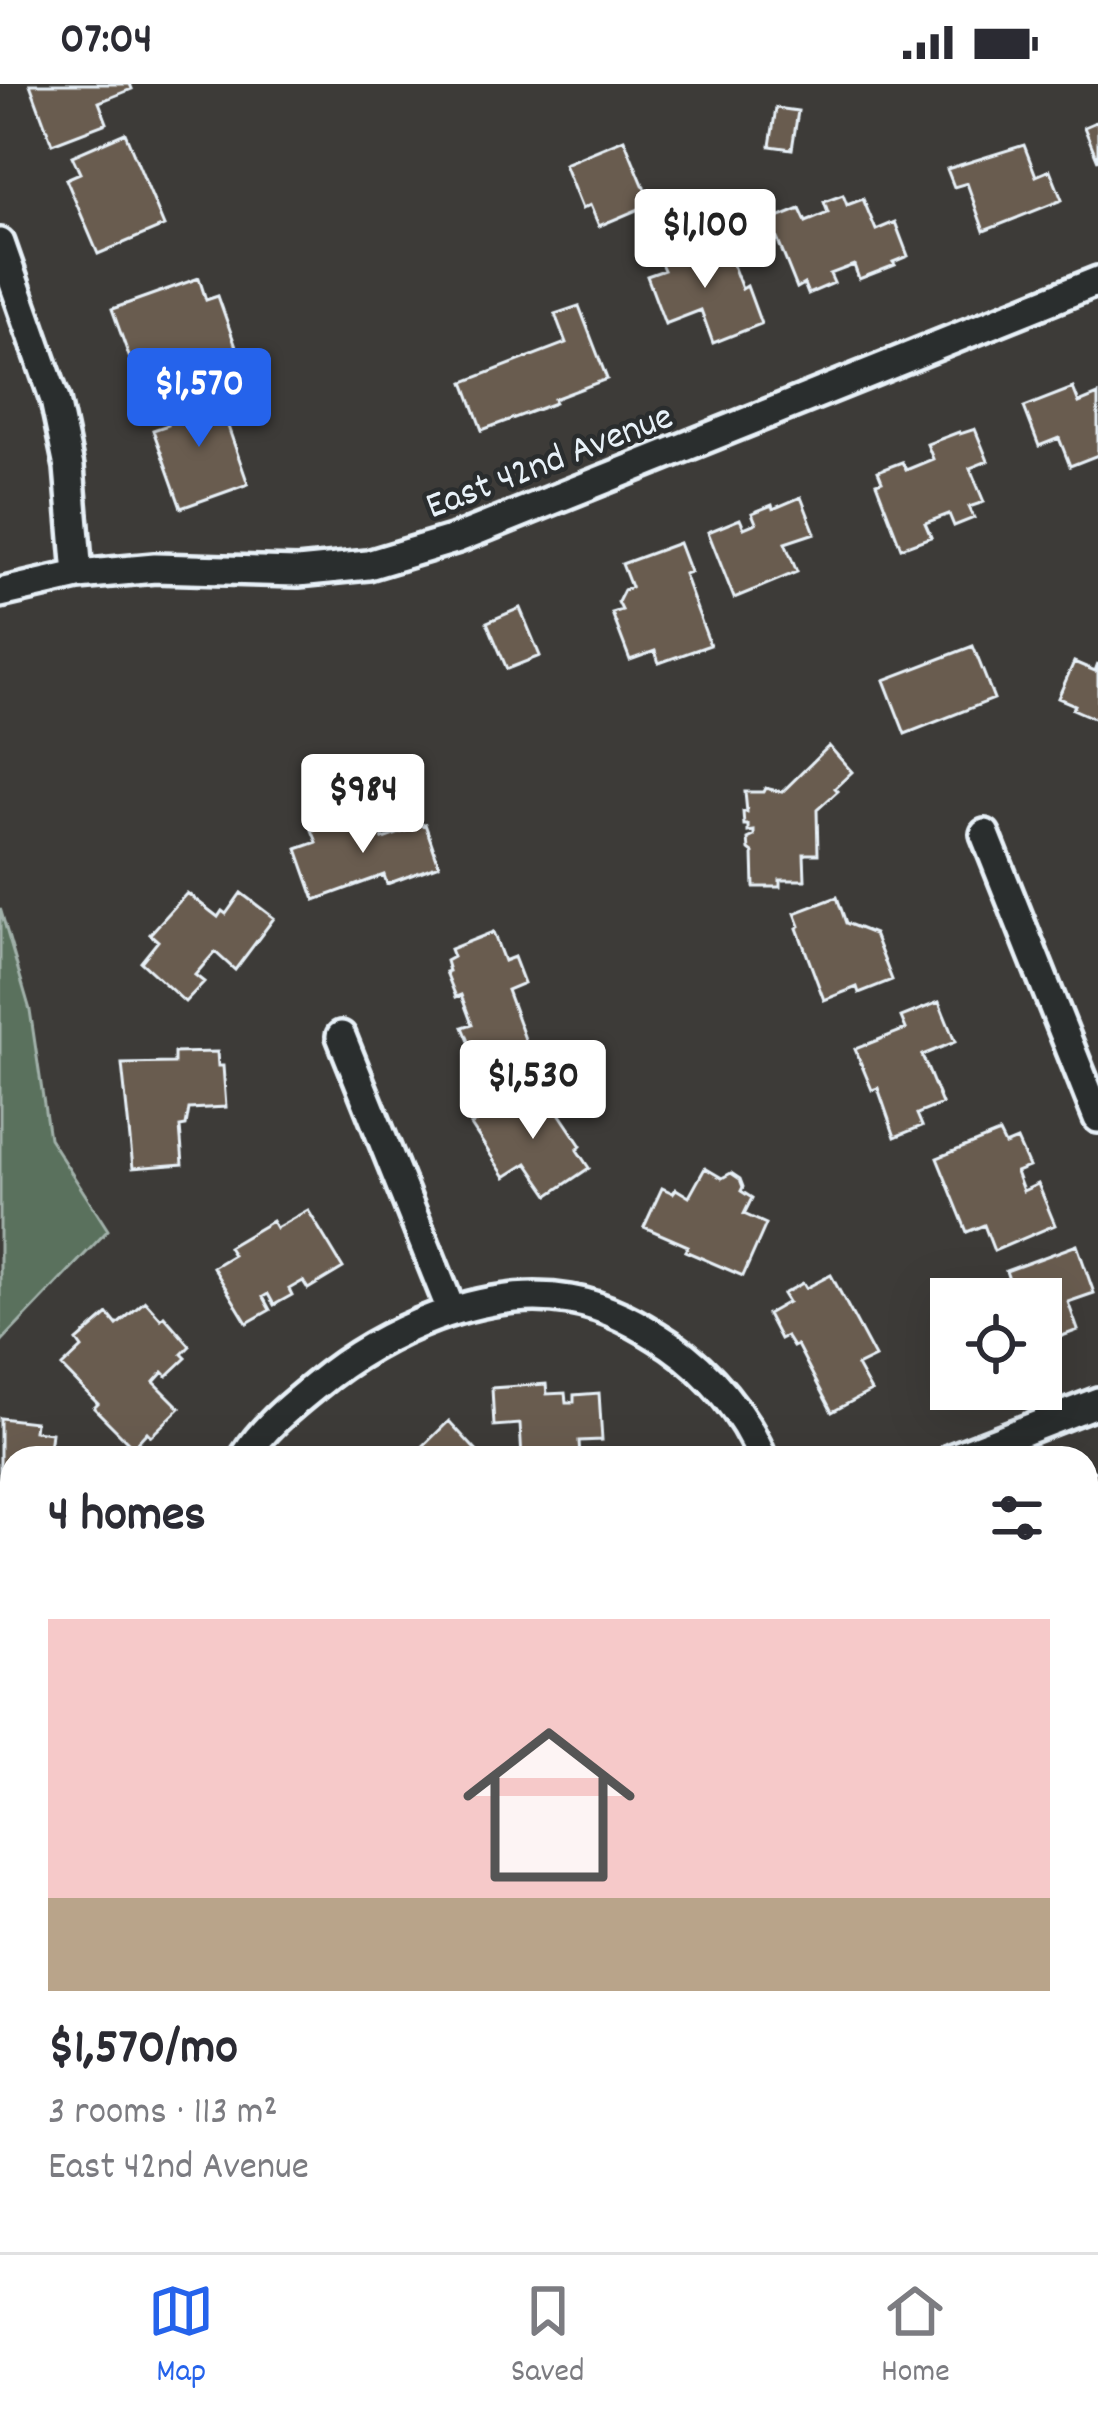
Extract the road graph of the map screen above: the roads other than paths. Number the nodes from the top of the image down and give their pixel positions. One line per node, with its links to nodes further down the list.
1 (0, 244): 3 (street)
2 (1098, 281): 3 (street, East 42nd Avenue)
3 (78, 575): 4 (street, East 42nd Avenue)
4 (0, 593)
5 (985, 834): 7 (street)
6 (341, 1036): 8 (street)
7 (1098, 1118)
8 (451, 1310): 10 (street); 11 (street)
9 (1098, 1402): 12 (street)
10 (254, 1446)
11 (756, 1446)
12 (984, 1446)

